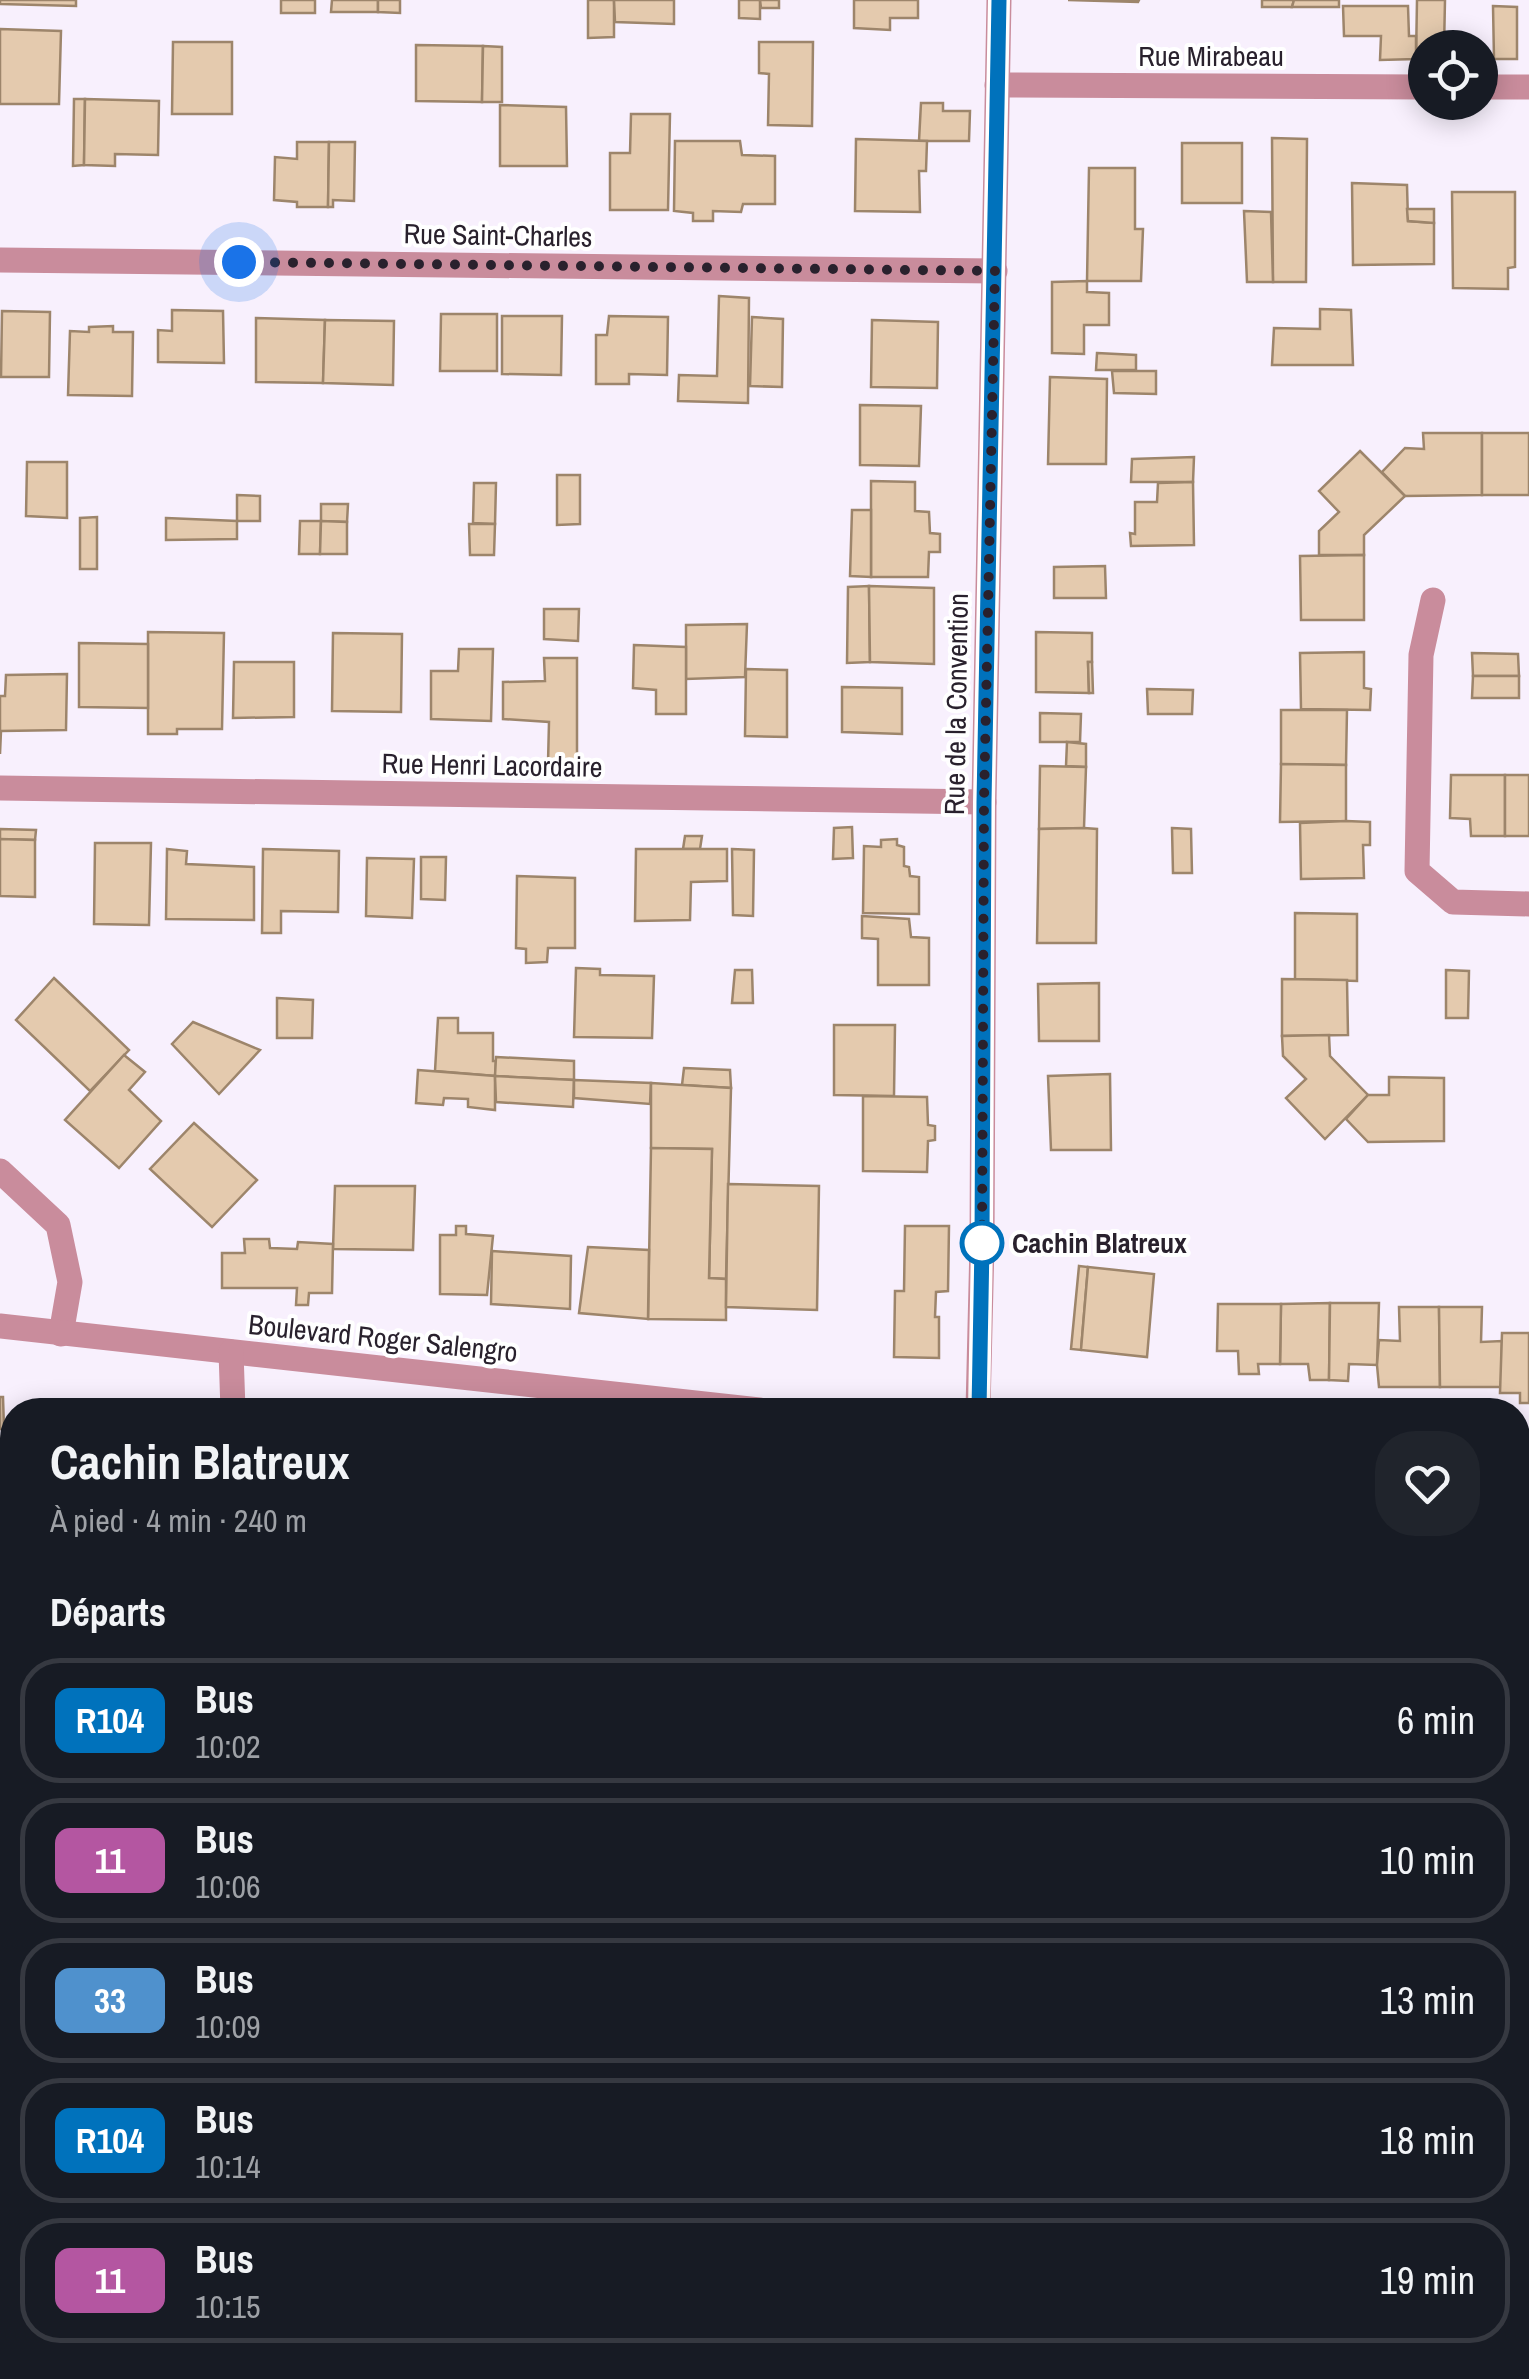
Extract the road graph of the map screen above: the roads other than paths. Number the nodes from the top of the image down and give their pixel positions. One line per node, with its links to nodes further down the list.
1 (999, 0): 2 (street, Rue de la Convention)
2 (997, 86): 3 (street, Rue Mirabeau); 7 (street, Rue de la Convention)
3 (1408, 86)
4 (1498, 87): 5 (street)
5 (1529, 87)
6 (0, 260): 7 (street, Rue Saint-Charles)
7 (995, 271): 10 (street, Rue de la Convention)
8 (1432, 600): 11 (street)
9 (0, 788): 10 (street, Rue Henri Lacordaire)
10 (984, 802): 18 (street, Rue de la Convention)
11 (1529, 904)
12 (0, 1172): 14 (street)
13 (0, 1326): 14 (street, Boulevard Roger Salengro)
14 (61, 1334): 15 (street, Boulevard Roger Salengro)
15 (231, 1352): 16 (street); 17 (street, Boulevard Roger Salengro)
16 (233, 1398)
17 (621, 1398)
18 (978, 1398)

